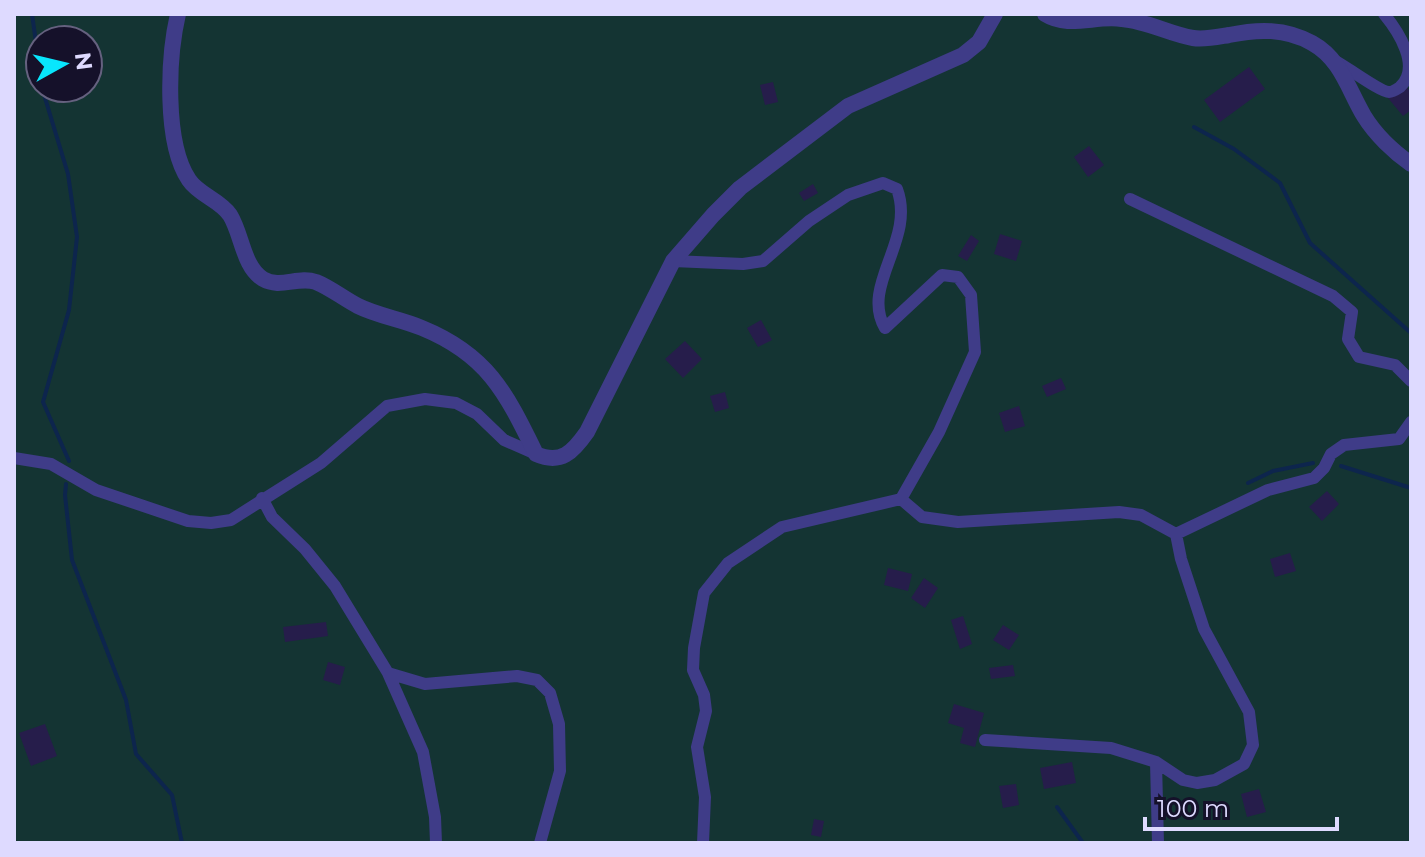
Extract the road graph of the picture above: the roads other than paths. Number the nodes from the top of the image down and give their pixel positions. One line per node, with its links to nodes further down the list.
1 (178, 14): 11 (street)
2 (995, 14): 8 (street)
3 (1045, 14): 5 (street)
4 (1384, 14): 5 (street)
5 (1332, 59): 6 (street)
6 (1411, 164)
7 (1130, 199): 9 (street)
8 (673, 261): 11 (street); 14 (street)
9 (1411, 381)
10 (1411, 422): 15 (street)
11 (536, 454): 13 (street)
12 (14, 458): 13 (street)
13 (262, 498): 16 (street)
14 (901, 499): 15 (street); 21 (street)
15 (1176, 534): 18 (street)
16 (388, 673): 19 (street); 20 (street)
17 (985, 740): 18 (street)
18 (1156, 762): 22 (street)
19 (436, 843)
20 (540, 843)
21 (703, 843)
22 (1158, 843)

